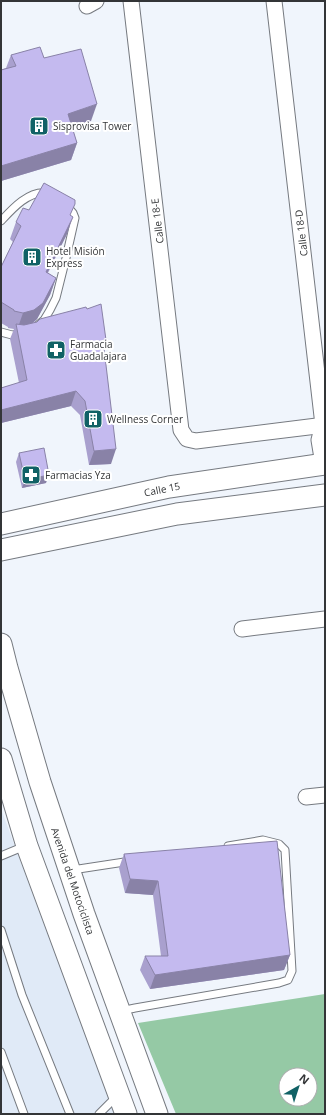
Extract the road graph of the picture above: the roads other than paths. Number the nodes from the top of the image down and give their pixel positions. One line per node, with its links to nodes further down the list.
1 (131, 1): 7 (street, Calle 18-E)
2 (274, 1): 7 (street, Calle 18-D)
3 (52, 194): 5 (lane)
4 (62, 201): 6 (lane)
5 (1, 221)
6 (1, 332)
7 (324, 425): 8 (street, Calle 18-D)
8 (324, 464): 10 (street, Calle 15)
9 (325, 495): 11 (street)
10 (1, 524)
11 (1, 550)
12 (325, 619): 13 (street)
13 (242, 629)
14 (1, 644): 22 (street, Avenida del Motociclista)
15 (1, 758): 18 (street)
16 (325, 795): 17 (street)
17 (306, 797)
18 (27, 846): 20 (lane); 26 (street)
19 (224, 846): 24 (lane)
20 (1, 856)
21 (138, 860): 22 (lane)
22 (69, 870): 24 (street, Avenida del Motociclista)
23 (1, 930): 28 (lane)
24 (119, 1011): 31 (street, Avenida del Motociclista)
25 (1, 1052): 27 (lane)
26 (119, 1095): 29 (lane); 30 (street)
27 (24, 1114)
28 (70, 1114)
29 (98, 1114)
30 (126, 1114)
31 (157, 1114)

